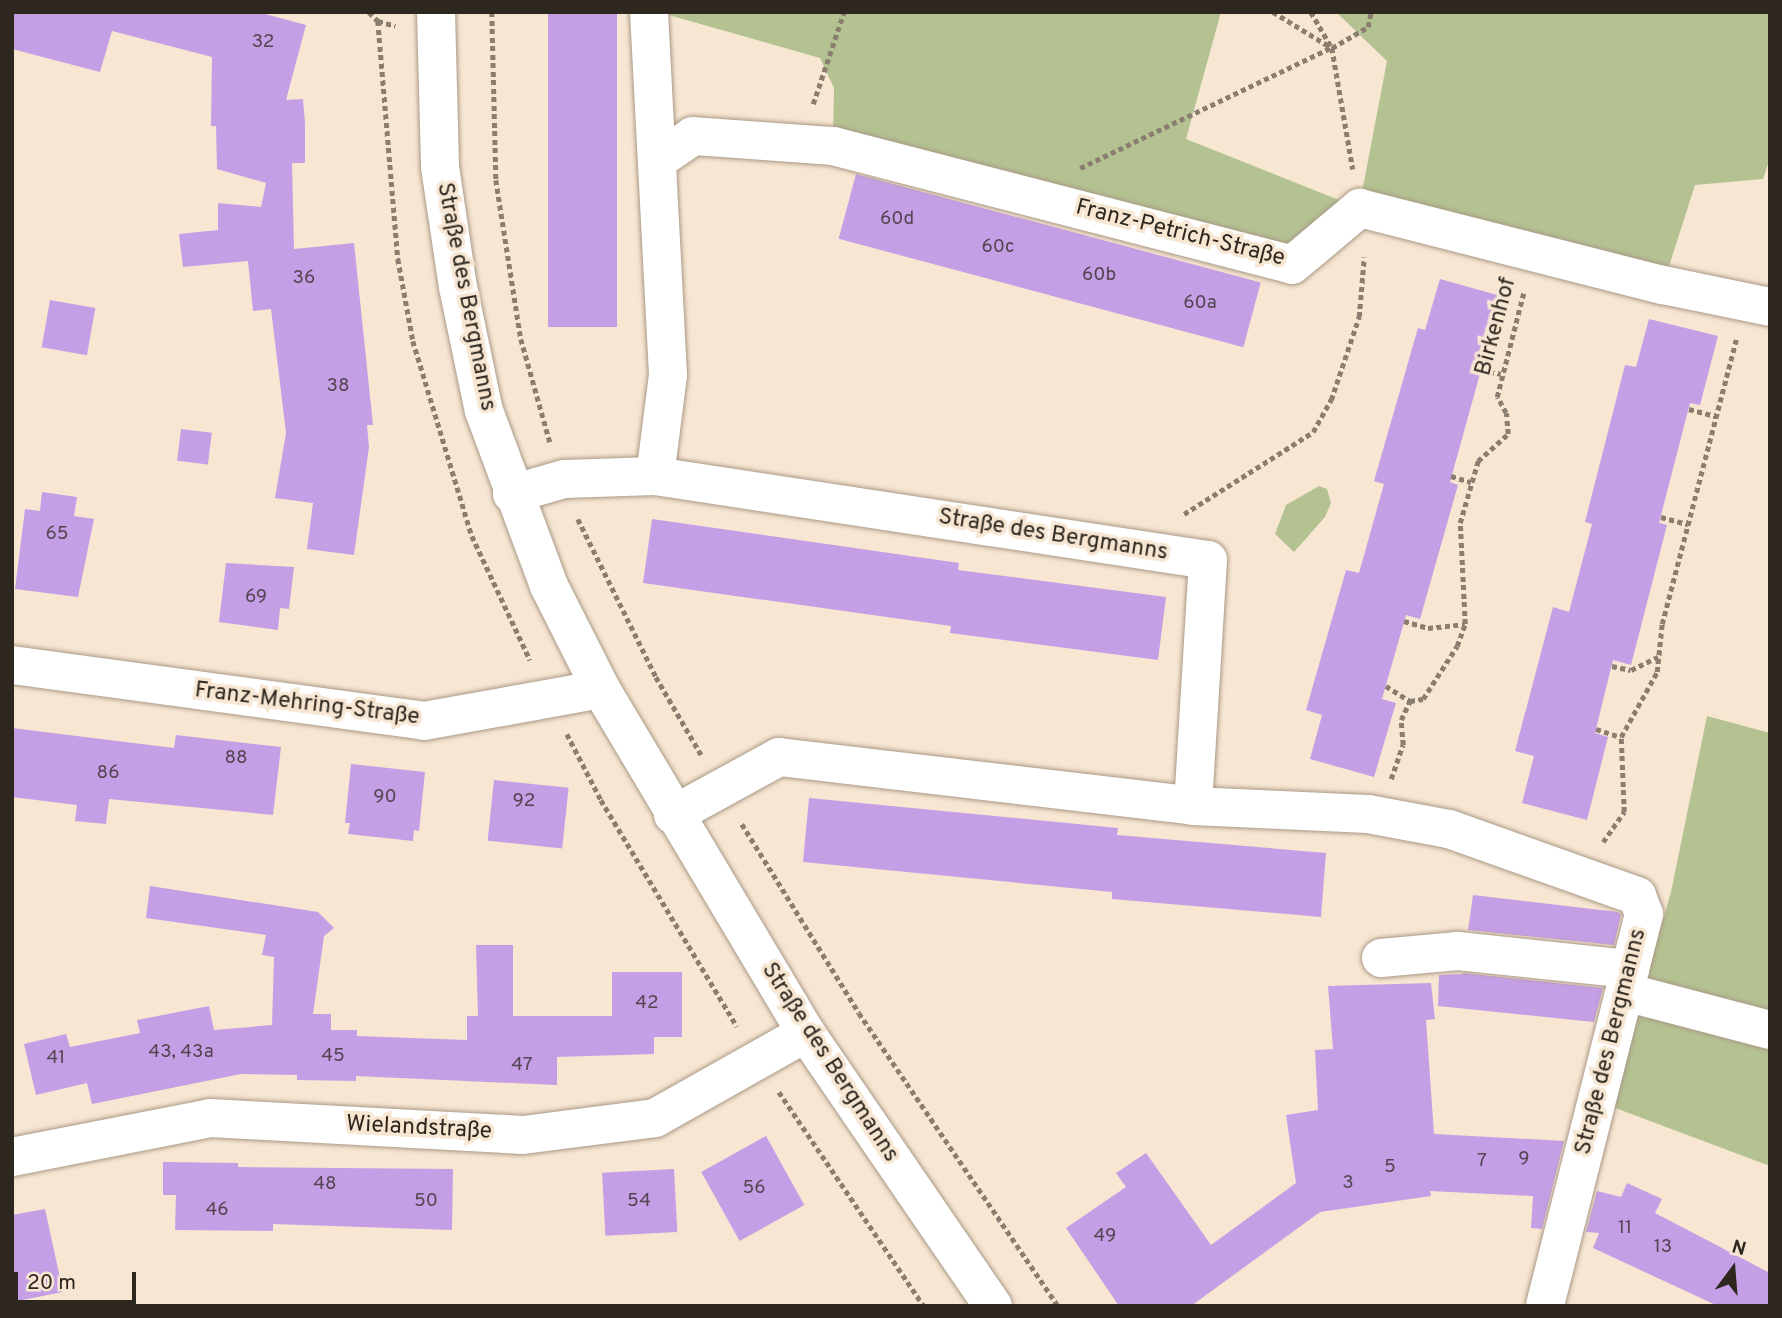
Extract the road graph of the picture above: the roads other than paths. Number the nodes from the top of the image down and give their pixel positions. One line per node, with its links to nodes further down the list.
1 (436, 12): 6 (street, Straße des Bergmanns)
2 (649, 12): 3 (street)
3 (658, 160): 4 (street, Franz-Petrich-Straße); 5 (street)
4 (1758, 304)
5 (655, 475): 6 (street, Straße des Bergmanns); 9 (street, Straße des Bergmanns)
6 (512, 494): 8 (street, Straße des Bergmanns)
7 (12, 665): 8 (street, Franz-Mehring-Straße)
8 (601, 689): 10 (street, Straße des Bergmanns)
9 (1193, 806): 10 (street, Straße des Bergmanns); 12 (street, Straße des Bergmanns)
10 (673, 815): 14 (street, Straße des Bergmanns)
11 (1381, 958): 12 (street)
12 (1628, 980): 13 (street); 17 (street, Straße des Bergmanns)
13 (1770, 1030)
14 (806, 1034): 15 (street, Wielandstraße); 16 (street, Straße des Bergmanns)
15 (12, 1157)
16 (993, 1306)
17 (1545, 1306)

